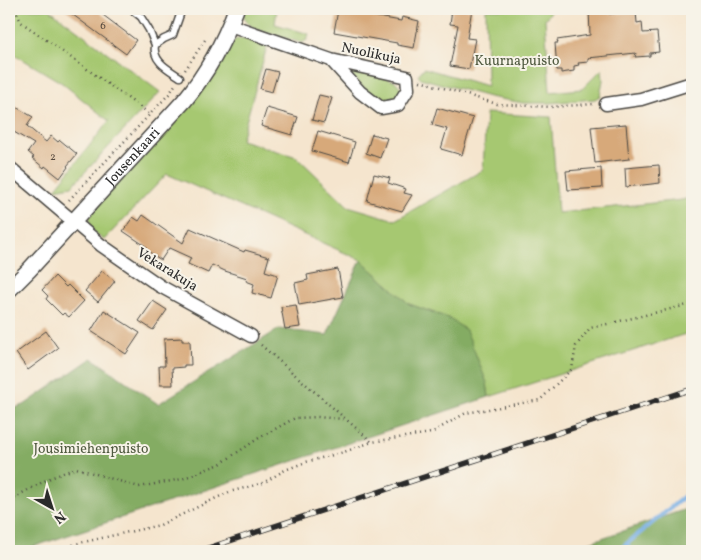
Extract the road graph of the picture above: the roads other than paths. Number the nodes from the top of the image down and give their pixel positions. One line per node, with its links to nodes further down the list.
1 (131, 9): 5 (lane)
2 (182, 9): 5 (lane)
3 (236, 9): 4 (street, Jousenkaari)
4 (230, 25): 6 (street, Nuolikuja); 11 (street, Jousenkaari)
5 (155, 45): 7 (lane)
6 (331, 60): 6 (street, Nuolikuja)
7 (180, 77)
8 (692, 83): 9 (street)
9 (606, 104)
10 (9, 167): 11 (street, Vekarakuja)
11 (73, 221): 12 (street, Jousenkaari); 13 (street, Vekarakuja)
12 (9, 290)
13 (251, 336)

